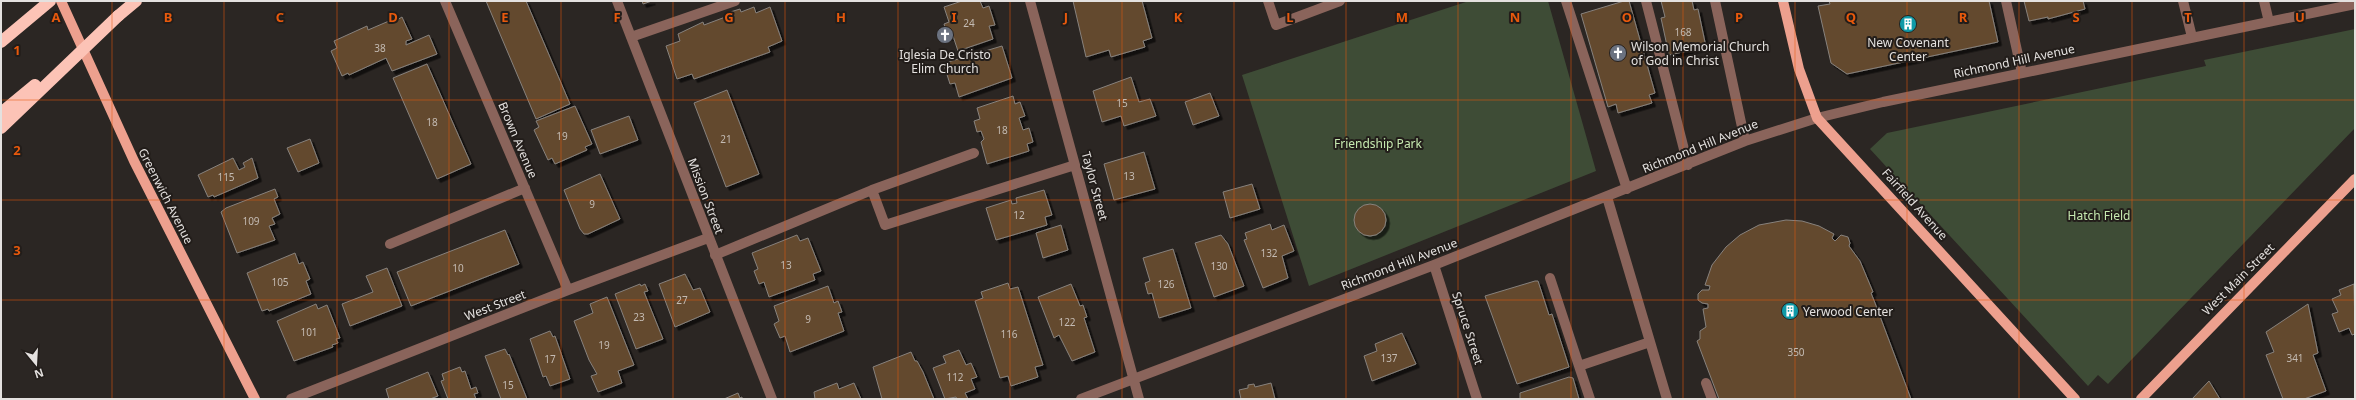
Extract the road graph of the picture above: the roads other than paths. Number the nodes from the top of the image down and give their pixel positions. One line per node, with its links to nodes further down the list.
1 (50, 1): 22 (highway)
2 (61, 1): 46 (main road, Greenwich Avenue)
3 (136, 1): 18 (highway)
4 (445, 1): 32 (street, Brown Avenue)
5 (617, 1): 20 (street, Mission Street)
6 (735, 1): 20 (street)
7 (1030, 1): 29 (street, Taylor Street)
8 (1268, 1): 9 (street)
9 (1340, 1)
10 (1566, 1): 33 (street)
11 (1646, 1): 30 (street)
12 (1715, 1): 27 (street)
13 (1783, 1): 25 (main road, Fairfield Avenue)
14 (2006, 1): 23 (street)
15 (2183, 1): 21 (street)
16 (2264, 1): 19 (street)
17 (2355, 4): 19 (street, Richmond Hill Avenue)
18 (118, 16): 24 (highway, bridge); 26 (highway, bridge)
19 (2269, 22): 21 (street, Richmond Hill Avenue)
20 (631, 36): 36 (street, Mission Street)
21 (2192, 37): 23 (street, Richmond Hill Avenue)
22 (1, 42)
23 (2022, 73): 25 (street, Richmond Hill Avenue)
24 (1, 113)
25 (1817, 118): 27 (street, Richmond Hill Avenue); 55 (main road, Fairfield Avenue)
26 (1, 128)
27 (1745, 141): 30 (street, Richmond Hill Avenue)
28 (974, 153): 34 (street)
29 (1075, 165): 34 (street); 44 (street, Taylor Street)
30 (1688, 165): 33 (street, Richmond Hill Avenue)
31 (2355, 180): 56 (main road, West Main Street)
32 (525, 188): 37 (street); 41 (street, Brown Avenue)
33 (1627, 189): 35 (street, Richmond Hill Avenue)
34 (872, 190): 38 (street)
35 (1607, 196): 39 (street, Richmond Hill Avenue); 42 (street)
36 (708, 238): 38 (street, Mission Street); 41 (street, West Street)
37 (390, 244)
38 (715, 255): 48 (street, Mission Street)
39 (1434, 265): 44 (street, Richmond Hill Avenue); 51 (street, Spruce Street)
40 (1550, 278): 43 (street)
41 (568, 290): 47 (street, West Street)
42 (1650, 342): 43 (street); 53 (street)
43 (1579, 366): 52 (street)
44 (1134, 378): 49 (street, Richmond Hill Avenue); 50 (street, Taylor Street)
45 (1706, 383): 54 (street)
46 (255, 399)
47 (291, 399)
48 (772, 399)
49 (1081, 399)
50 (1140, 399)
51 (1477, 399)
52 (1590, 399)
53 (1667, 399)
54 (1712, 399)
55 (2075, 399)
56 (2140, 399)

